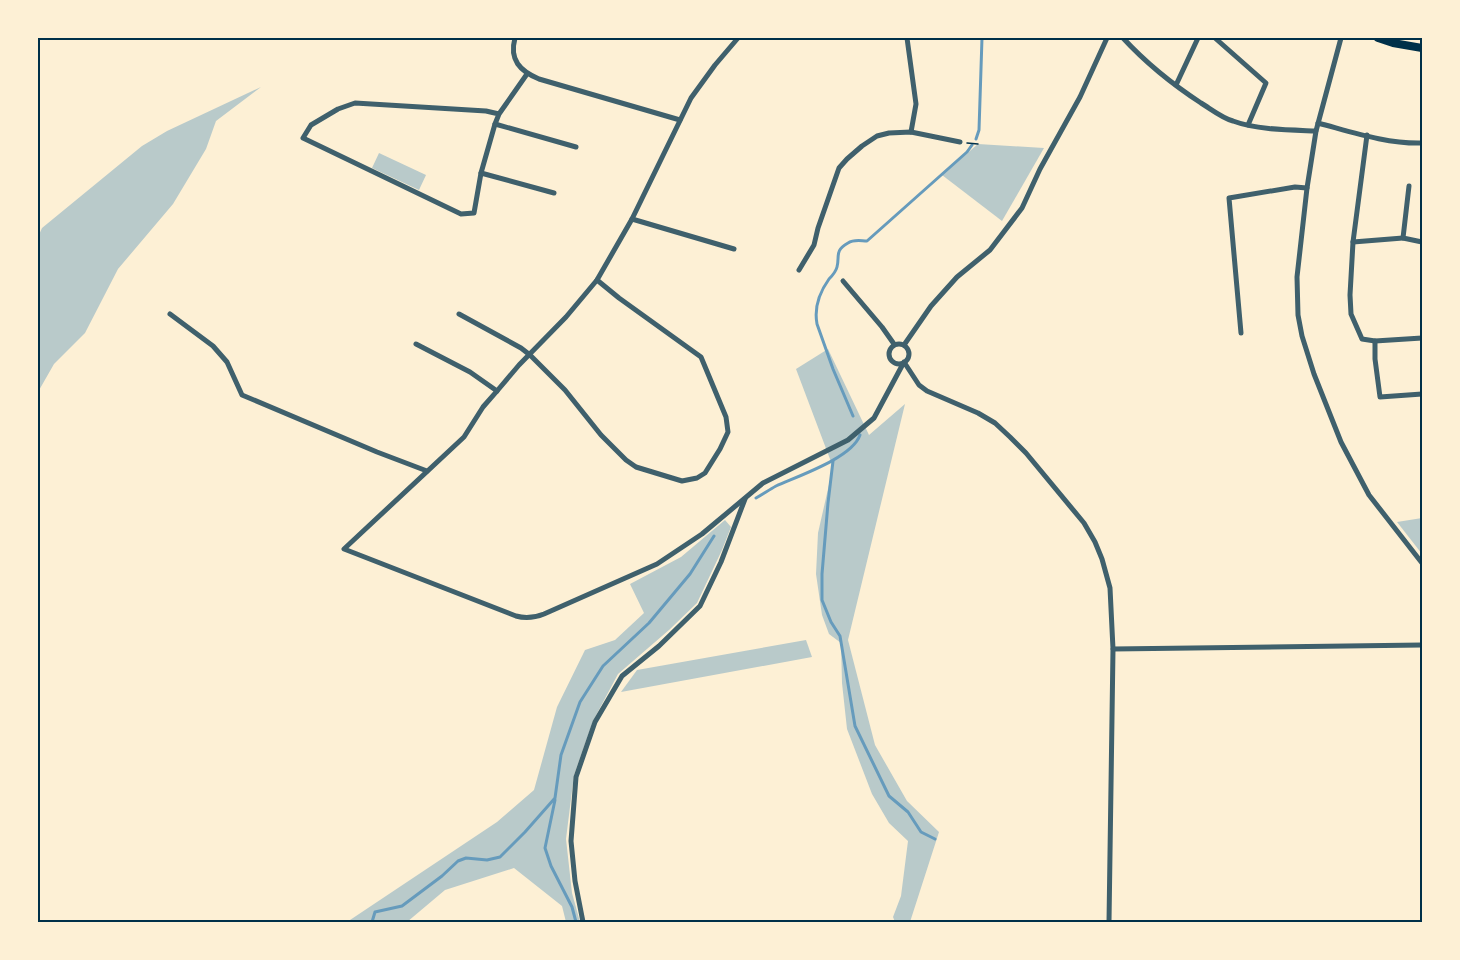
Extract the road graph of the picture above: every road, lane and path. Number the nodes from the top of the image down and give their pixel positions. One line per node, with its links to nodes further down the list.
1 (516, 38): 11 (street)
2 (738, 38): 14 (street)
3 (908, 38): 19 (street)
4 (1107, 38): 44 (street)
5 (1123, 38): 12 (street)
6 (1198, 38): 12 (street)
7 (1215, 38): 17 (street)
8 (1341, 38): 15 (street)
9 (1378, 38): 10 (main road)
10 (1422, 48)
11 (527, 74): 13 (street); 14 (street)
12 (1176, 85): 17 (street)
13 (499, 114): 16 (street); 25 (street)
14 (680, 120): 29 (street)
15 (1318, 123): 18 (street); 20 (street)
16 (495, 124): 24 (street); 25 (street)
17 (1248, 125): 18 (street)
18 (1316, 131): 27 (street)
19 (911, 132): 21 (street); 34 (street)
20 (1366, 135): 22 (street); 31 (street)
21 (960, 142): 23 (path)
22 (1422, 143)
23 (978, 144)
24 (576, 147)
25 (481, 173): 28 (street)
26 (1409, 186): 30 (street)
27 (1307, 188): 39 (street); 51 (street)
28 (554, 193)
29 (632, 219): 33 (street); 35 (street)
30 (1403, 238): 31 (street); 32 (street)
31 (1353, 242): 41 (street)
32 (1422, 242)
33 (734, 249)
34 (799, 270)
35 (597, 280): 45 (street); 45 (street)
36 (843, 281): 43 (street)
37 (170, 314): 49 (street)
38 (459, 314): 45 (street)
39 (1241, 333)
40 (1422, 338): 41 (street)
41 (1375, 341): 48 (street)
42 (416, 344): 47 (street)
43 (894, 344): 44 (street); 46 (street)
44 (904, 345): 46 (street)
45 (530, 355): 47 (street)
46 (904, 362): 50 (street); 53 (street)
47 (497, 391): 49 (street)
48 (1422, 394)
49 (427, 471): 50 (street)
50 (745, 498): 54 (street)
51 (1422, 563)
52 (1422, 645): 53 (street)
53 (1113, 649): 55 (street)
54 (583, 922)
55 (1109, 922)

